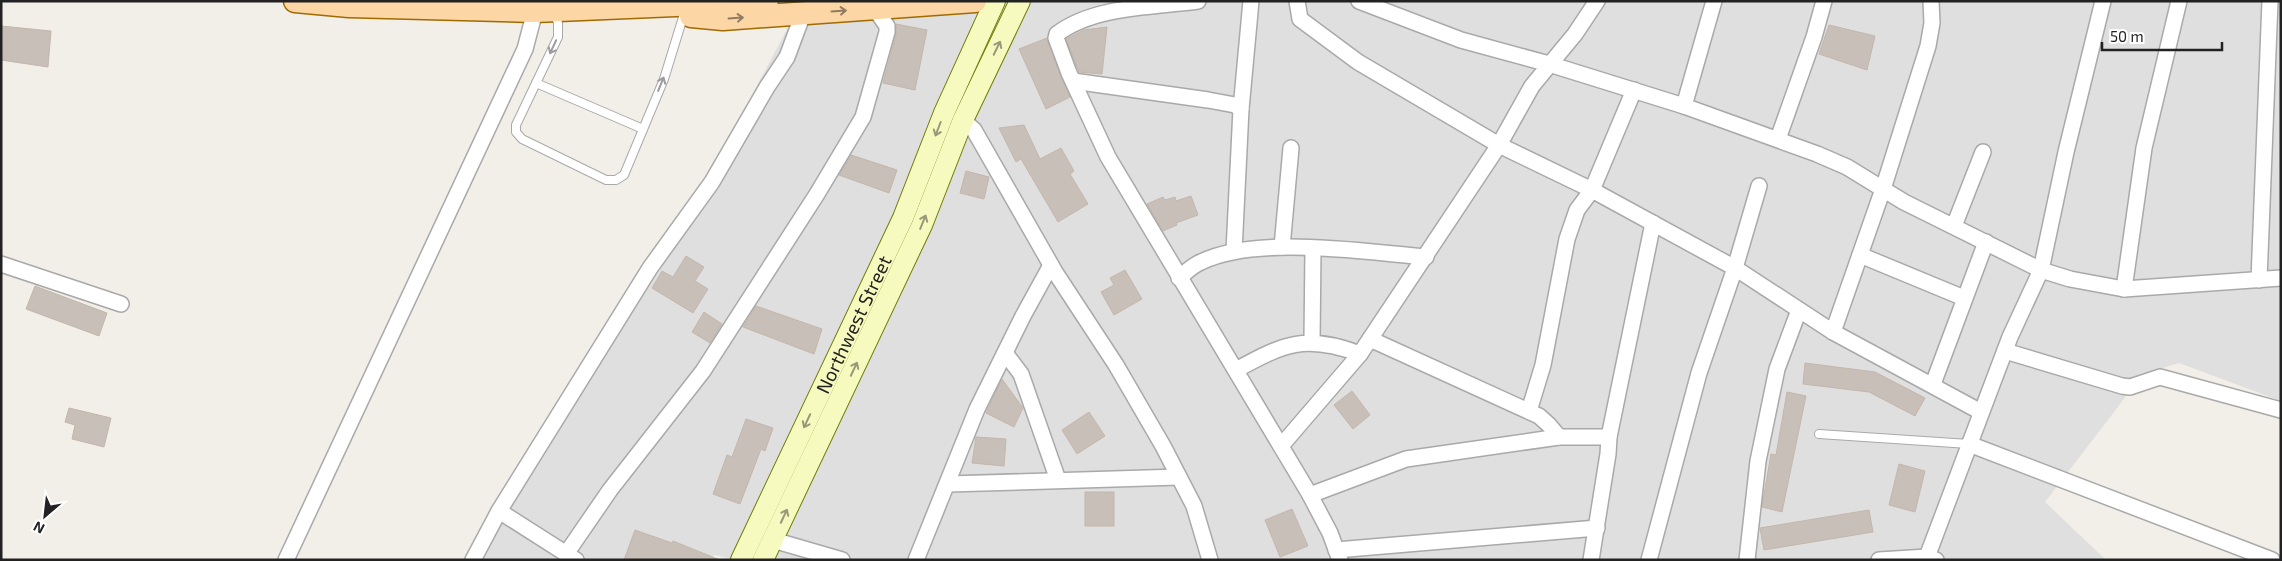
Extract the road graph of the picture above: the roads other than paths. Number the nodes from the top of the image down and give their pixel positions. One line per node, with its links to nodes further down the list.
1 (294, 1): 19 (main road)
2 (767, 1): 17 (main road)
3 (975, 1): 18 (main road)
4 (995, 1): 24 (main road)
5 (1020, 1): 24 (main road, one-way to 5)
6 (1198, 1): 22 (street)
7 (1251, 1): 27 (street)
8 (1297, 1): 31 (street)
9 (1359, 1): 21 (street)
10 (1597, 1): 21 (street)
11 (1714, 1): 26 (street)
12 (1824, 1): 30 (street)
13 (1931, 1): 35 (street)
14 (2103, 1): 48 (street)
15 (2179, 1): 52 (street)
16 (2270, 1): 51 (street)
17 (681, 7): 19 (main road); 20 (main road, one-way to 20); 29 (lane, one-way to 17)
18 (875, 8): 20 (main road, one-way to 18); 80 (street)
19 (544, 10): 23 (lane, one-way to 23); 82 (street)
20 (804, 14): 76 (street)
21 (1549, 64): 25 (street); 31 (street)
22 (1073, 81): 27 (street); 49 (street)
23 (536, 82): 29 (lane); 29 (lane)
24 (966, 88): 28 (main road, Northwest Street); 84 (main road, Northwest Street, one-way to 84)
25 (1634, 90): 26 (street); 36 (street)
26 (1684, 106): 30 (street)
27 (1241, 110): 42 (street)
28 (963, 120): 46 (street); 78 (main road, Northwest Street, one-way to 28)
29 (643, 129)
30 (1778, 139): 35 (street)
31 (1499, 145): 36 (street); 44 (street)
32 (1291, 148): 40 (street)
33 (1983, 152): 38 (street)
34 (1759, 186): 47 (street)
35 (1883, 189): 38 (street); 43 (street)
36 (1592, 190): 37 (street); 65 (street)
37 (1652, 223): 47 (street); 69 (street)
38 (1954, 226): 39 (street)
39 (1986, 242): 48 (street); 53 (street)
40 (1282, 247): 41 (street); 42 (street)
41 (1313, 249): 44 (street); 58 (street)
42 (1234, 251): 49 (street)
43 (1860, 255): 53 (street); 56 (street)
44 (1426, 257): 57 (street)
45 (1, 264): 54 (street)
46 (1051, 265): 60 (street); 72 (street)
47 (1735, 268): 55 (street); 90 (street)
48 (2041, 270): 52 (street); 59 (street)
49 (1179, 278): 62 (street)
50 (2281, 278): 51 (street)
51 (2259, 280): 52 (street)
52 (2124, 289)
53 (1964, 298): 63 (street)
54 (121, 304)
55 (1799, 310): 56 (street); 91 (street)
56 (1833, 332): 63 (street)
57 (1370, 339): 61 (street); 65 (street)
58 (1312, 341): 61 (street); 62 (street)
59 (2005, 350): 64 (street); 66 (street)
60 (1005, 353): 73 (street); 74 (street)
61 (1360, 354): 71 (street)
62 (1236, 370): 71 (street)
63 (1933, 384): 66 (street)
64 (2281, 410)
65 (1529, 411): 68 (street)
66 (1981, 412): 70 (street)
67 (1819, 434): 70 (lane)
68 (1559, 437): 69 (street); 75 (street)
69 (1609, 437): 77 (street)
70 (1969, 444): 81 (street); 93 (street)
71 (1281, 446): 75 (street)
72 (1179, 477): 73 (street); 88 (street)
73 (1058, 480): 74 (street)
74 (948, 484): 87 (street)
75 (1310, 495): 79 (street)
76 (499, 511): 80 (street); 83 (street)
77 (1598, 528): 79 (street); 89 (street)
78 (773, 540): 85 (main road, Northwest Street); 86 (street)
79 (1338, 555)
80 (571, 557)
81 (1931, 558): 92 (street)
82 (286, 560)
83 (473, 560)
84 (741, 560)
85 (764, 560)
86 (842, 560)
87 (916, 560)
88 (1210, 560)
89 (1591, 560)
90 (1649, 560)
91 (1748, 560)
92 (1879, 560)
93 (2272, 560)

